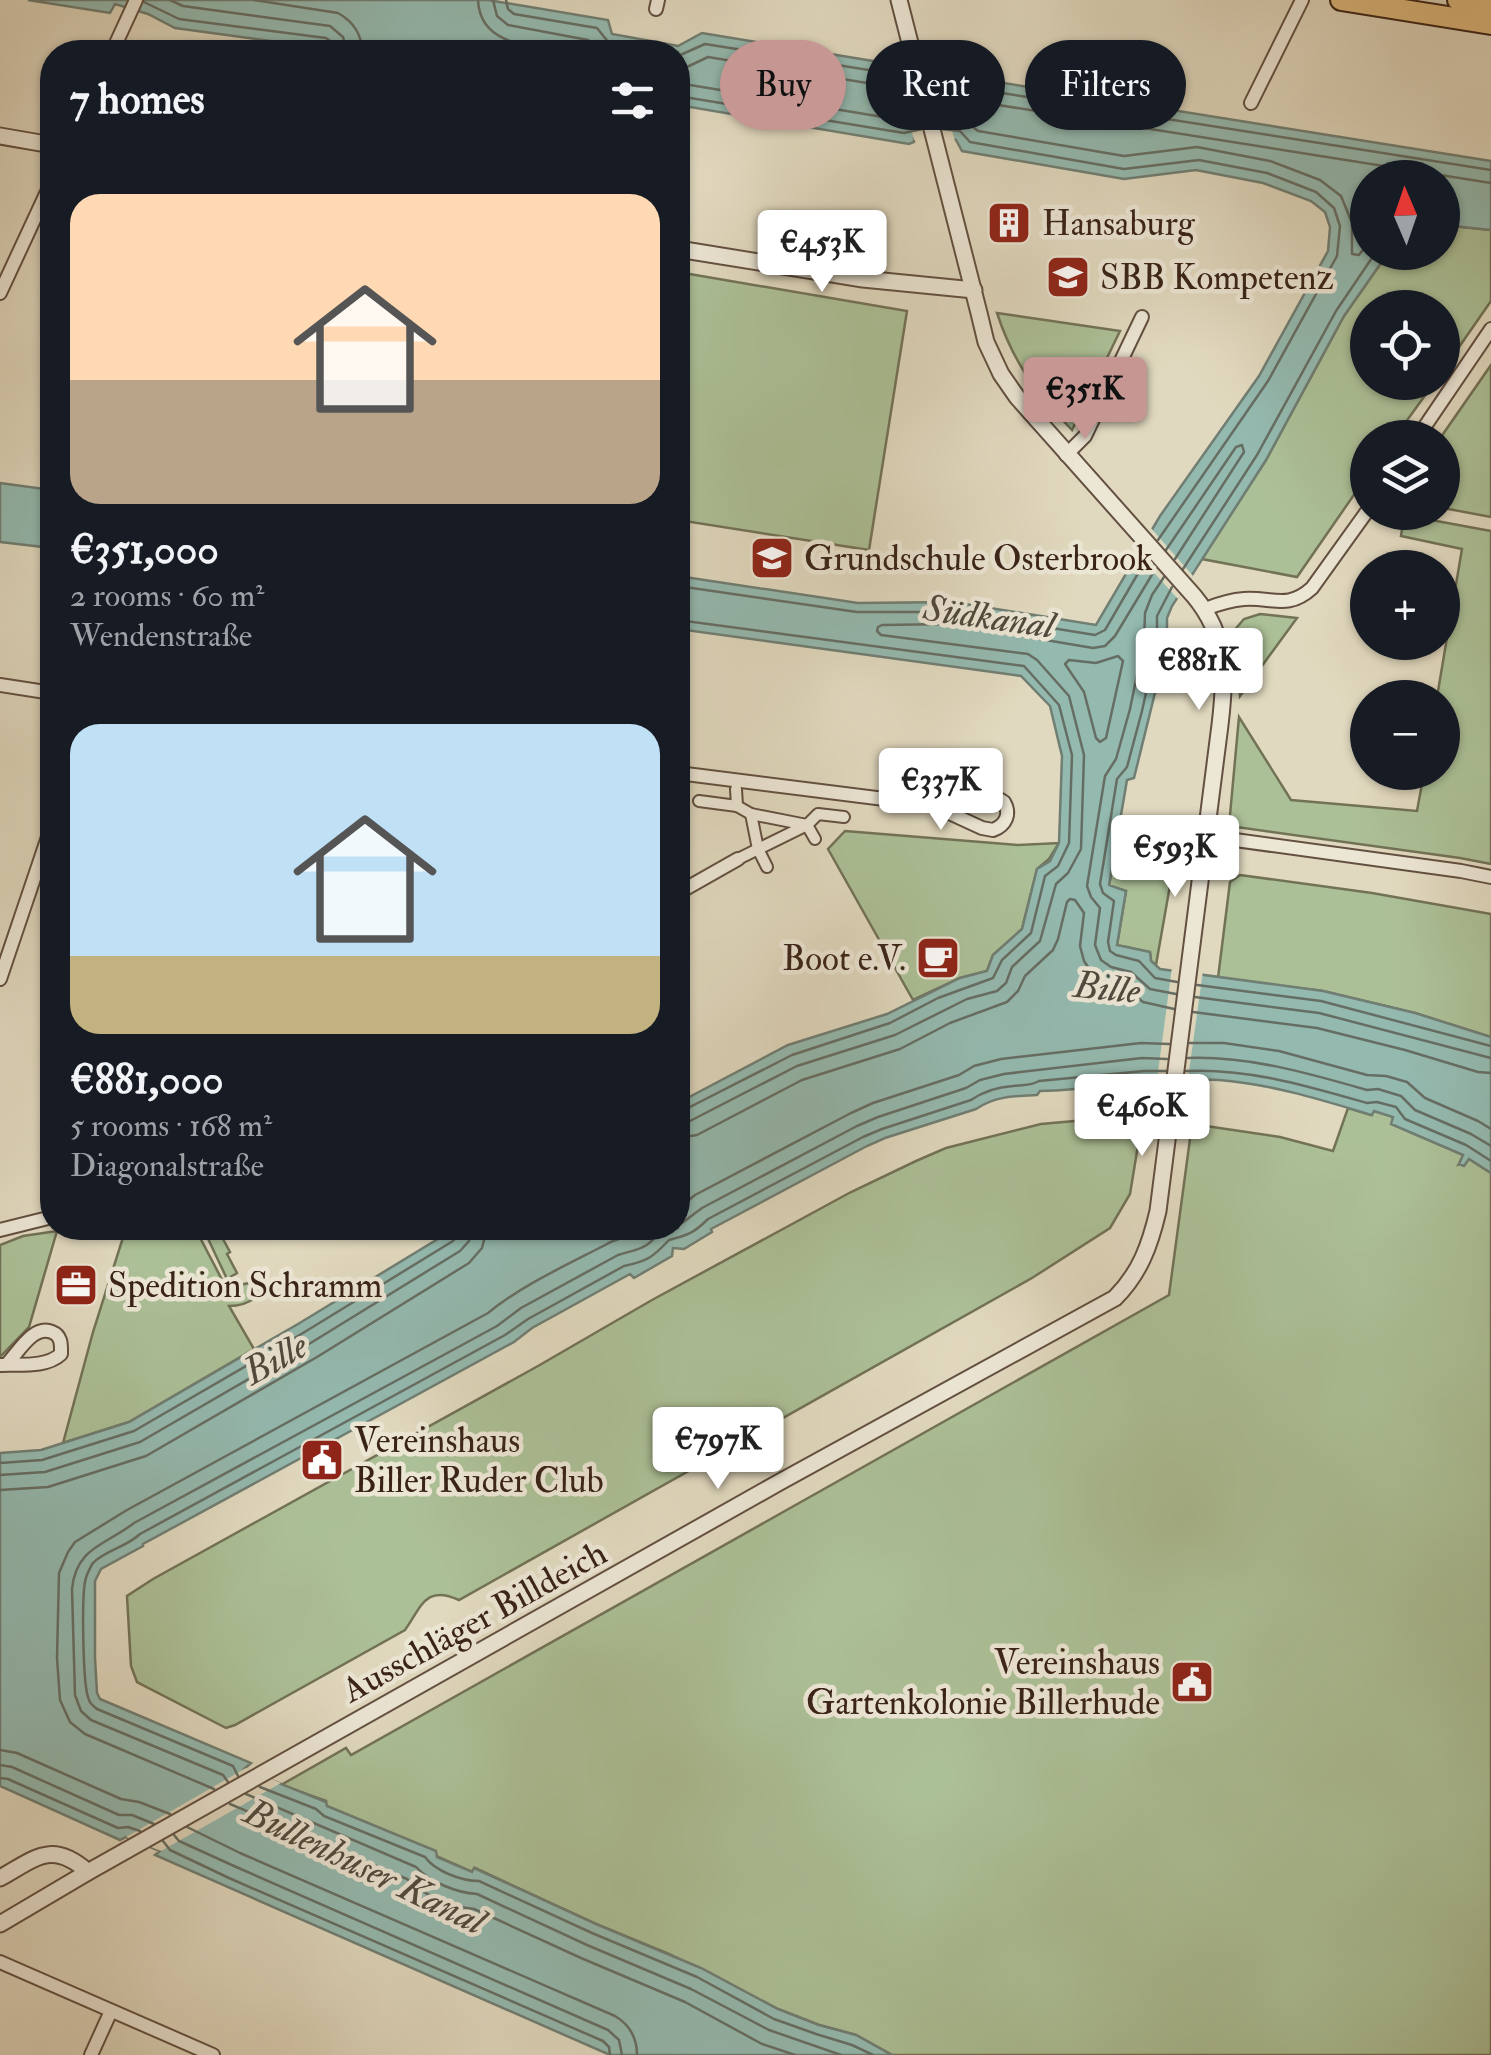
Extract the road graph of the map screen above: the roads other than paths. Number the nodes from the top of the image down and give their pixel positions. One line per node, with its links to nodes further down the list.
1 (136, 0): 9 (street)
2 (1302, 0): 10 (street)
3 (1341, 0): 6 (main road)
4 (1458, 0): 7 (main road)
5 (901, 2): 15 (street)
6 (1375, 3): 8 (main road)
7 (1491, 5)
8 (1491, 24)
9 (117, 40)
10 (1251, 103)
11 (0, 136): 12 (street)
12 (40, 142)
13 (40, 207): 16 (street)
14 (690, 251): 15 (street)
15 (974, 290): 20 (street)
16 (0, 294)
17 (1142, 317): 20 (street)
18 (1491, 329): 19 (street)
19 (1428, 420)
20 (1066, 455): 22 (street)
21 (1354, 530): 22 (street)
22 (1205, 609): 35 (street, Ausschläger Billdeich)
23 (0, 685): 24 (street)
24 (40, 691)
25 (690, 775): 30 (street)
26 (736, 788): 29 (street)
27 (820, 799): 32 (street)
28 (699, 801): 29 (street)
29 (737, 806): 31 (street)
30 (932, 806): 30 (street)
31 (751, 814): 34 (street); 37 (street)
32 (818, 814): 33 (street); 34 (street)
33 (844, 818)
34 (807, 825): 36 (street); 37 (street)
35 (1206, 836): 41 (street); 46 (street, Ausschläger Billdeich)
36 (815, 839)
37 (758, 849): 38 (street); 40 (street)
38 (738, 859): 42 (street)
39 (40, 861): 43 (street)
40 (767, 867)
41 (1491, 878)
42 (690, 886)
43 (0, 979)
44 (40, 1219): 45 (street)
45 (0, 1230)
46 (88, 1872): 47 (street); 48 (street, Ausschläger Billdeich)
47 (0, 1878)
48 (0, 1924)
49 (0, 1962): 50 (street)
50 (111, 2010): 51 (street); 52 (street)
51 (91, 2055)
52 (213, 2055)

